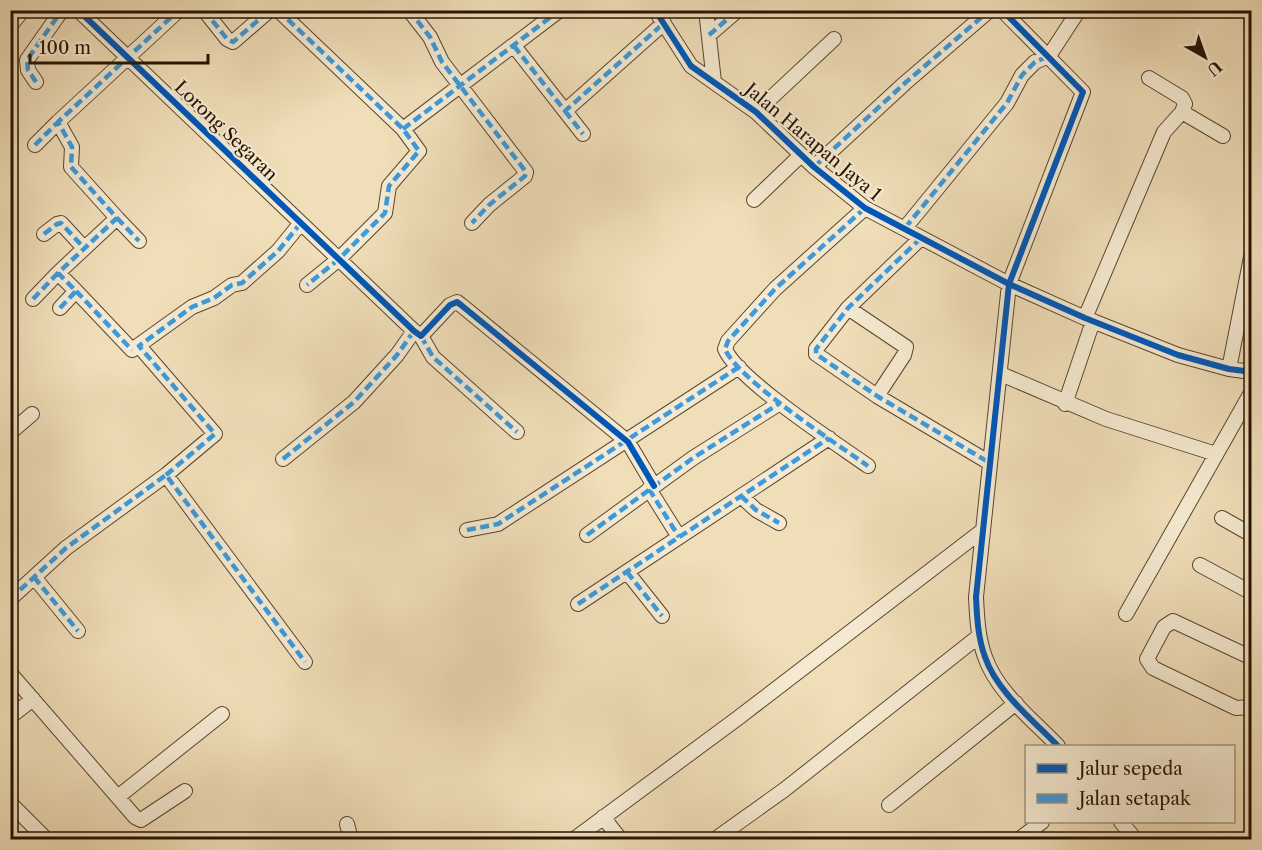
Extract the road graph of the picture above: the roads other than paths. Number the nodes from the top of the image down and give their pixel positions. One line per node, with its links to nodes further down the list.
1 (23, 10): 17 (street)
2 (62, 10): 24 (street)
3 (78, 10): 22 (street, Lorong Segaran)
4 (179, 10): 22 (street)
5 (204, 10): 6 (street)
6 (270, 10)
7 (278, 10): 31 (street)
8 (409, 10): 26 (street)
9 (560, 10): 20 (street)
10 (656, 10): 16 (street, Jalan Harapan Jaya 1)
11 (706, 10): 18 (street)
12 (738, 10): 18 (street)
13 (990, 10): 36 (street)
14 (1079, 10): 21 (street)
15 (1004, 11): 21 (street)
16 (664, 23): 25 (street, Jalan Harapan Jaya 1); 27 (street)
17 (10, 26)
18 (709, 35): 25 (street)
19 (834, 39): 28 (street)
20 (514, 46): 26 (street); 27 (street)
21 (1049, 56): 42 (street); 50 (street)
22 (129, 57): 30 (street); 41 (street, Lorong Segaran)
23 (1149, 78): 29 (street)
24 (36, 82)
25 (714, 82): 28 (street, Jalan Harapan Jaya 1)
26 (460, 86): 31 (street); 40 (street)
27 (565, 111): 32 (street)
28 (756, 112): 35 (street, Jalan Harapan Jaya 1)
29 (1182, 112): 33 (street); 56 (street)
30 (58, 122): 34 (street); 39 (street)
31 (403, 129): 48 (street)
32 (583, 134)
33 (1223, 136)
34 (35, 145)
35 (801, 155): 36 (street, Jalan Harapan Jaya 1); 37 (street)
36 (814, 167): 38 (street, Jalan Harapan Jaya 1)
37 (754, 200)
38 (865, 208): 42 (street, Jalan Harapan Jaya 1); 59 (street)
39 (117, 218): 45 (street); 46 (street)
40 (472, 223)
41 (300, 224): 48 (street, Lorong Segaran); 58 (street)
42 (905, 228): 44 (street, Jalan Harapan Jaya 1)
43 (44, 234): 46 (street)
44 (921, 238): 50 (street, Jalan Harapan Jaya 1); 55 (street)
45 (138, 241)
46 (84, 248): 49 (street)
47 (1251, 252): 60 (street)
48 (339, 259): 51 (street); 57 (street, Lorong Segaran)
49 (58, 273): 52 (street); 53 (street)
50 (1009, 284): 56 (street, Jalan Harapan Jaya 1); 62 (street)
51 (307, 285)
52 (76, 291): 54 (street); 58 (street)
53 (33, 299)
54 (60, 308)
55 (848, 308): 64 (street); 64 (street)
56 (1089, 320): 60 (street, Jalan Harapan Jaya 1); 66 (street)
57 (417, 333): 68 (street, Lorong Segaran); 71 (street); 73 (street)
58 (139, 346): 76 (street)
59 (740, 367): 65 (street); 71 (street)
60 (1229, 369): 61 (street, Jalan Harapan Jaya 1)
61 (1251, 372)
62 (1001, 374): 66 (street); 74 (street)
63 (1251, 391): 72 (street)
64 (877, 396): 74 (street)
65 (780, 403): 70 (street); 77 (street)
66 (1065, 404): 72 (street)
67 (32, 414): 69 (street)
68 (517, 432)
69 (10, 433)
70 (829, 438): 75 (street); 78 (street)
71 (628, 442): 77 (street); 81 (street)
72 (1216, 454): 92 (street)
73 (282, 459)
74 (990, 463): 82 (street)
75 (868, 466)
76 (166, 475): 88 (street); 97 (street)
77 (652, 487): 83 (street); 85 (street)
78 (741, 496): 80 (street); 85 (street)
79 (1222, 518): 84 (street)
80 (778, 523)
81 (467, 530)
82 (983, 530): 95 (street); 109 (street)
83 (587, 535)
84 (1251, 535)
85 (679, 537): 87 (street)
86 (1200, 565): 89 (street)
87 (627, 572): 91 (street); 93 (street)
88 (34, 577): 90 (street); 94 (street)
89 (1251, 593)
90 (10, 599)
91 (578, 604)
92 (1126, 614)
93 (662, 616)
94 (78, 630)
95 (979, 636): 100 (street); 117 (street)
96 (1251, 658): 101 (street)
97 (305, 662)
98 (10, 674): 99 (street)
99 (33, 699): 103 (street); 106 (street)
100 (1016, 703): 104 (street); 108 (street)
101 (1250, 704)
102 (222, 714): 106 (street)
103 (10, 717)
104 (1056, 745)
105 (185, 791): 106 (street)
106 (119, 796)
107 (10, 803): 113 (street)
108 (889, 805)
109 (603, 817): 115 (street); 116 (street)
110 (1041, 823): 118 (street)
111 (1122, 823): 119 (street)
112 (347, 825): 114 (street)
113 (47, 840)
114 (351, 840)
115 (573, 840)
116 (621, 840)
117 (714, 840)
118 (1018, 840)
119 (1136, 840)

